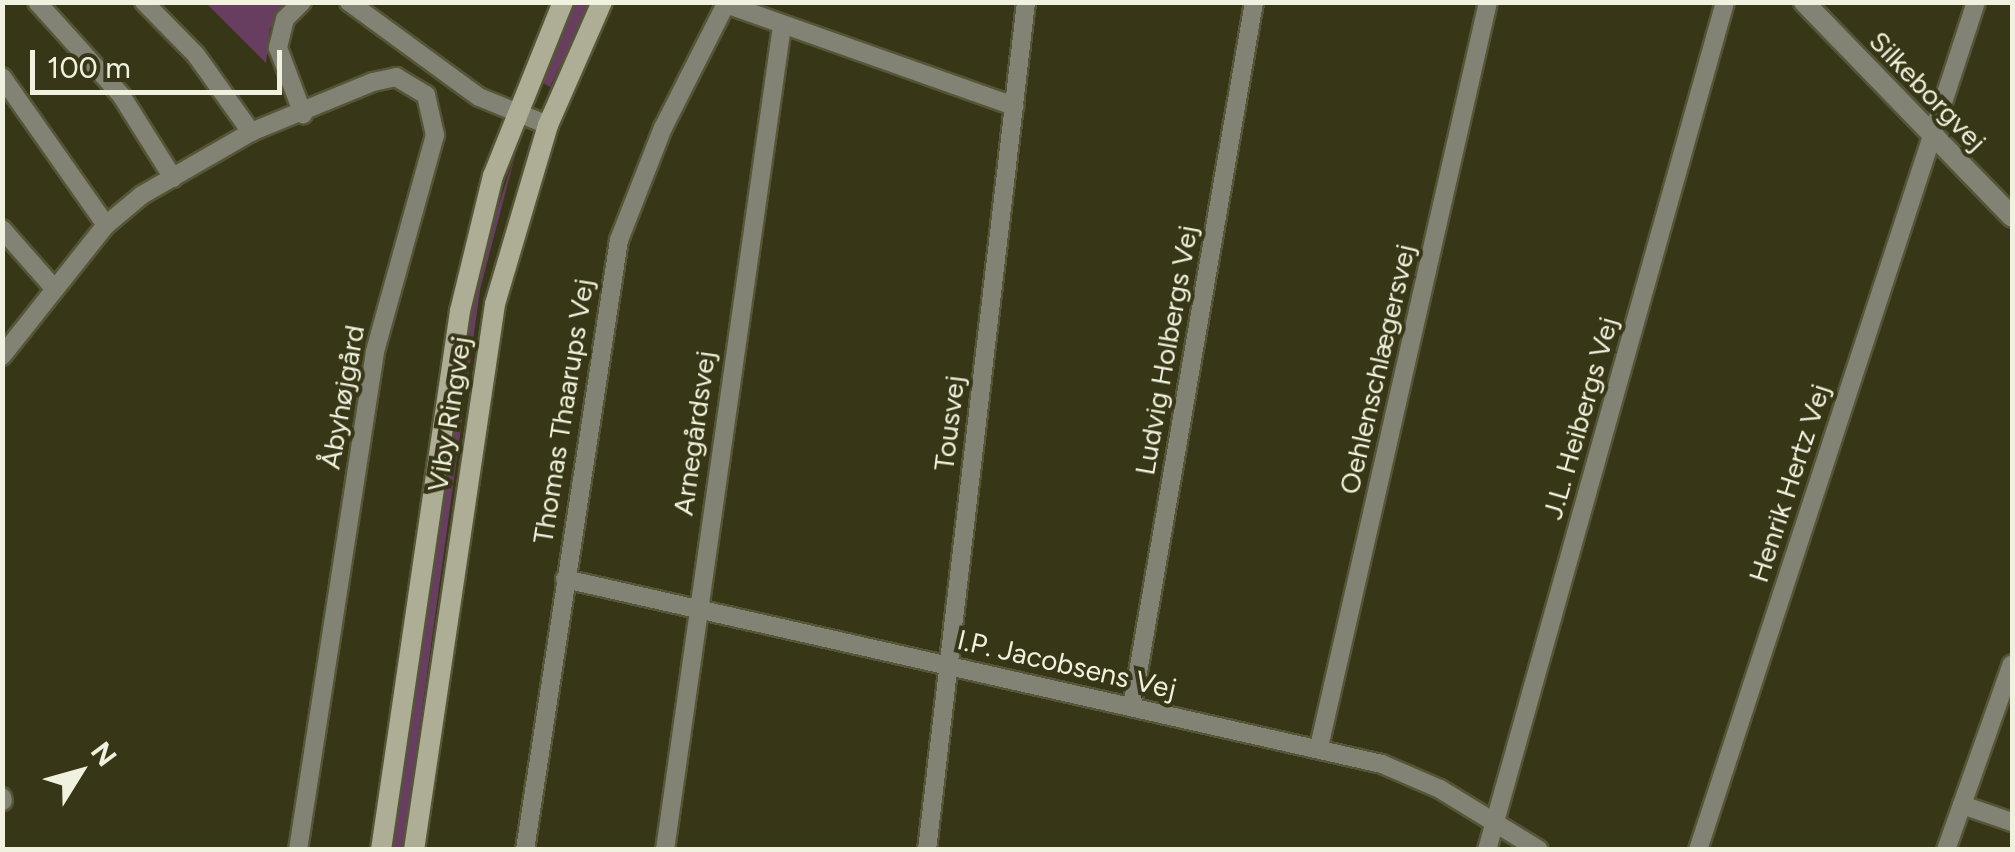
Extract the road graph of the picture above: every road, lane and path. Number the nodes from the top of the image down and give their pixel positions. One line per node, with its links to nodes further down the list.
1 (37, 2): 22 (street)
2 (144, 2): 20 (street)
3 (302, 2): 17 (street)
4 (349, 2): 18 (street)
5 (563, 2): 18 (main road, Viby Ringvej)
6 (602, 2): 19 (main road, Viby Ringvej)
7 (1026, 2): 16 (street, Tousvej)
8 (1254, 2): 32 (street, Ludvig Holbergs Vej)
9 (1488, 2): 33 (street, Oehlenschlægersvej)
10 (1725, 2): 35 (street, J.L. Heibergs Vej)
11 (1804, 2): 21 (street, Silkeborgvej)
12 (1976, 2): 21 (street, Henrik Hertz Vej)
13 (727, 4): 14 (street); 28 (street, Thomas Thaarups Vej)
14 (782, 26): 16 (street); 29 (street, Arnegårdsvej)
15 (2, 77): 24 (street)
16 (1014, 106): 31 (street, Tousvej)
17 (303, 114): 20 (street, Åbyhøjgård); 37 (street, Åbyhøjgård)
18 (516, 114): 19 (street); 38 (main road, Viby Ringvej)
19 (548, 125): 39 (main road, Viby Ringvej)
20 (251, 132): 22 (street, Åbyhøjgård)
21 (1932, 134): 23 (street, Silkeborgvej); 45 (street, Henrik Hertz Vej)
22 (172, 178): 24 (street, Åbyhøjgård)
23 (2012, 217)
24 (106, 225): 26 (street, Åbyhøjgård)
25 (2, 229): 26 (street)
26 (53, 287): 27 (street, Åbyhøjgård)
27 (4, 350)
28 (565, 578): 29 (street, I.P. Jacobsens Vej); 40 (street, Thomas Thaarups Vej)
29 (698, 609): 31 (street, I.P. Jacobsens Vej); 41 (street, Arnegårdsvej)
30 (2012, 664): 34 (street)
31 (948, 665): 32 (street, I.P. Jacobsens Vej); 42 (street, Tousvej)
32 (1132, 707): 33 (street, I.P. Jacobsens Vej)
33 (1319, 747): 35 (street, I.P. Jacobsens Vej)
34 (1962, 804): 36 (street); 46 (street)
35 (1495, 821): 43 (street, J.L. Heibergs Vej); 44 (street, I.P. Jacobsens Vej)
36 (2012, 822)
37 (298, 850)
38 (381, 850)
39 (414, 850)
40 (524, 850)
41 (665, 850)
42 (926, 850)
43 (1488, 850)
44 (1539, 850)
45 (1698, 850)
46 (1946, 850)

